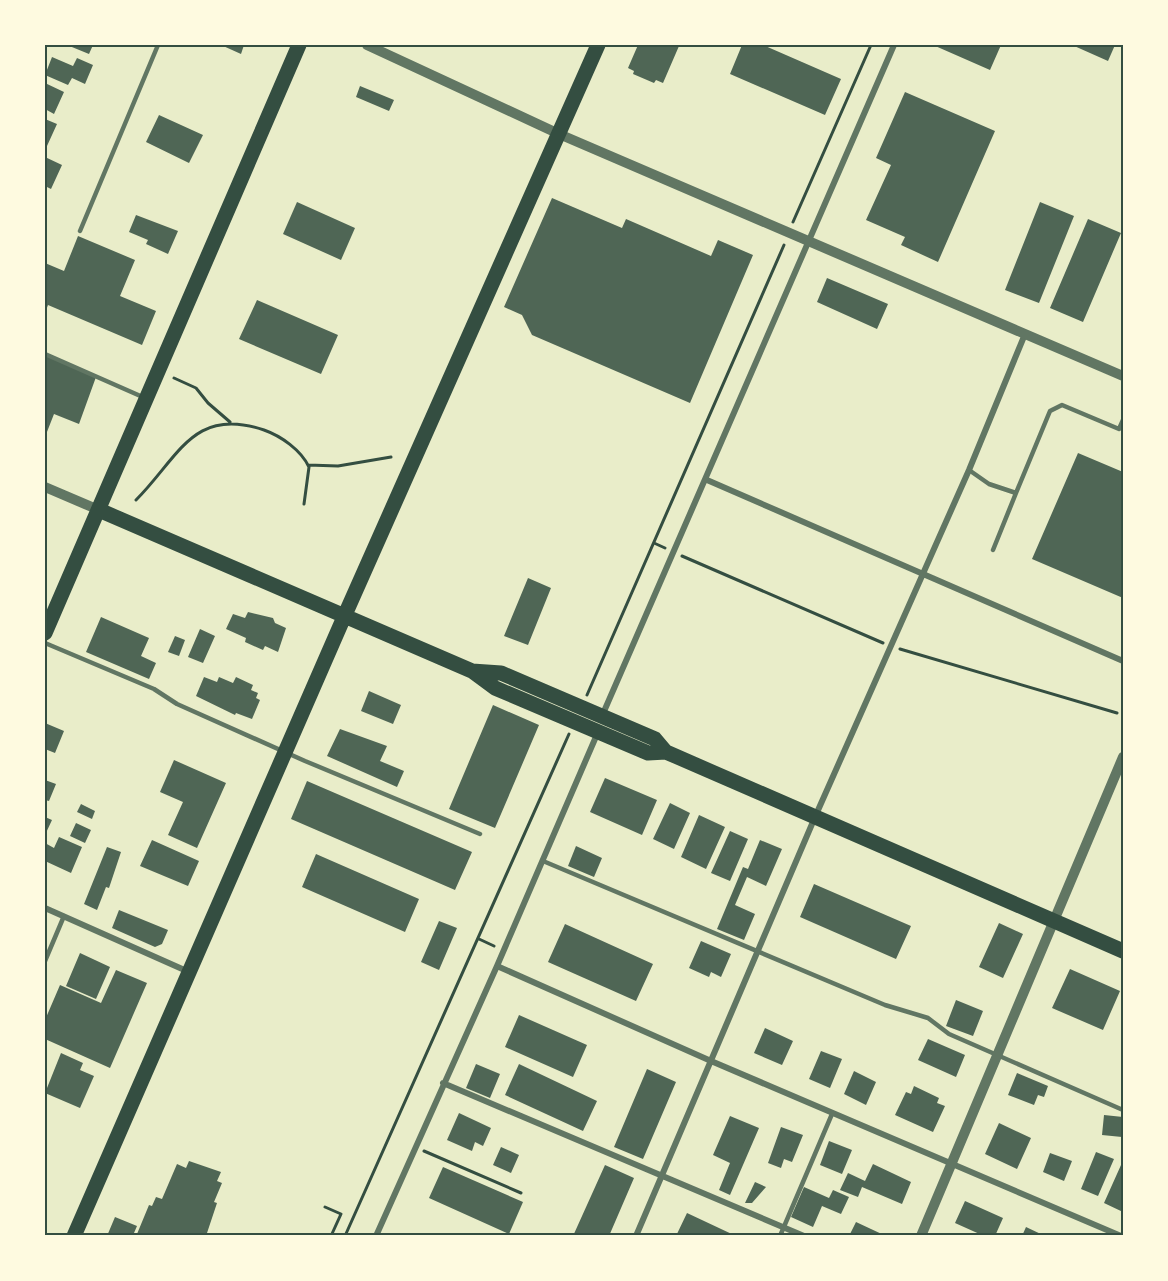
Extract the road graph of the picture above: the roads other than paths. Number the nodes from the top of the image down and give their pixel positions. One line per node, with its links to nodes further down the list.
1 (158, 45): 7 (lane)
2 (299, 45): 12 (main road)
3 (367, 45): 6 (street)
4 (598, 45): 6 (main road)
5 (894, 45): 8 (street)
6 (559, 134): 8 (street); 22 (main road)
7 (80, 231)
8 (807, 240): 9 (street); 16 (street)
9 (1025, 334): 11 (street); 15 (street)
10 (45, 354): 12 (lane)
11 (1123, 376)
12 (147, 399): 19 (main road)
13 (1123, 420): 14 (lane)
14 (1121, 430): 18 (lane)
15 (969, 470): 18 (lane); 21 (street)
16 (706, 480): 21 (street); 29 (street)
17 (45, 488): 19 (street)
18 (1016, 494): 20 (lane)
19 (99, 510): 22 (main road); 23 (main road)
20 (993, 550)
21 (921, 573): 25 (street); 34 (street)
22 (344, 616): 26 (main road); 32 (main road)
23 (45, 633)
24 (45, 643): 32 (lane)
25 (1123, 661)
26 (472, 671): 27 (main road); 28 (main road)
27 (559, 698): 28 (main road); 29 (main road)
28 (552, 713): 30 (main road)
29 (602, 717): 31 (main road)
30 (598, 732): 31 (main road); 36 (street)
31 (666, 752): 34 (main road)
32 (285, 753): 35 (lane); 44 (main road)
33 (1123, 757): 39 (street)
34 (815, 817): 39 (main road); 40 (street)
35 (480, 834)
36 (543, 861): 40 (lane); 43 (street)
37 (45, 908): 38 (street)
38 (64, 916): 42 (lane); 44 (street)
39 (1055, 921): 41 (main road); 45 (street)
40 (757, 951): 45 (lane); 46 (street)
41 (1123, 951)
42 (45, 961)
43 (497, 966): 46 (street); 47 (street)
44 (189, 972): 53 (main road)
45 (998, 1054): 48 (lane); 50 (street)
46 (711, 1061): 49 (street); 51 (street)
47 (442, 1083): 51 (street); 54 (street)
48 (1123, 1110)
49 (832, 1114): 50 (street); 52 (lane)
50 (953, 1164): 58 (street); 59 (street)
51 (661, 1177): 52 (street); 55 (street)
52 (784, 1228): 56 (lane); 57 (street)
53 (74, 1236)
54 (375, 1236)
55 (636, 1236)
56 (780, 1236)
57 (804, 1236)
58 (921, 1236)
59 (1121, 1236)

